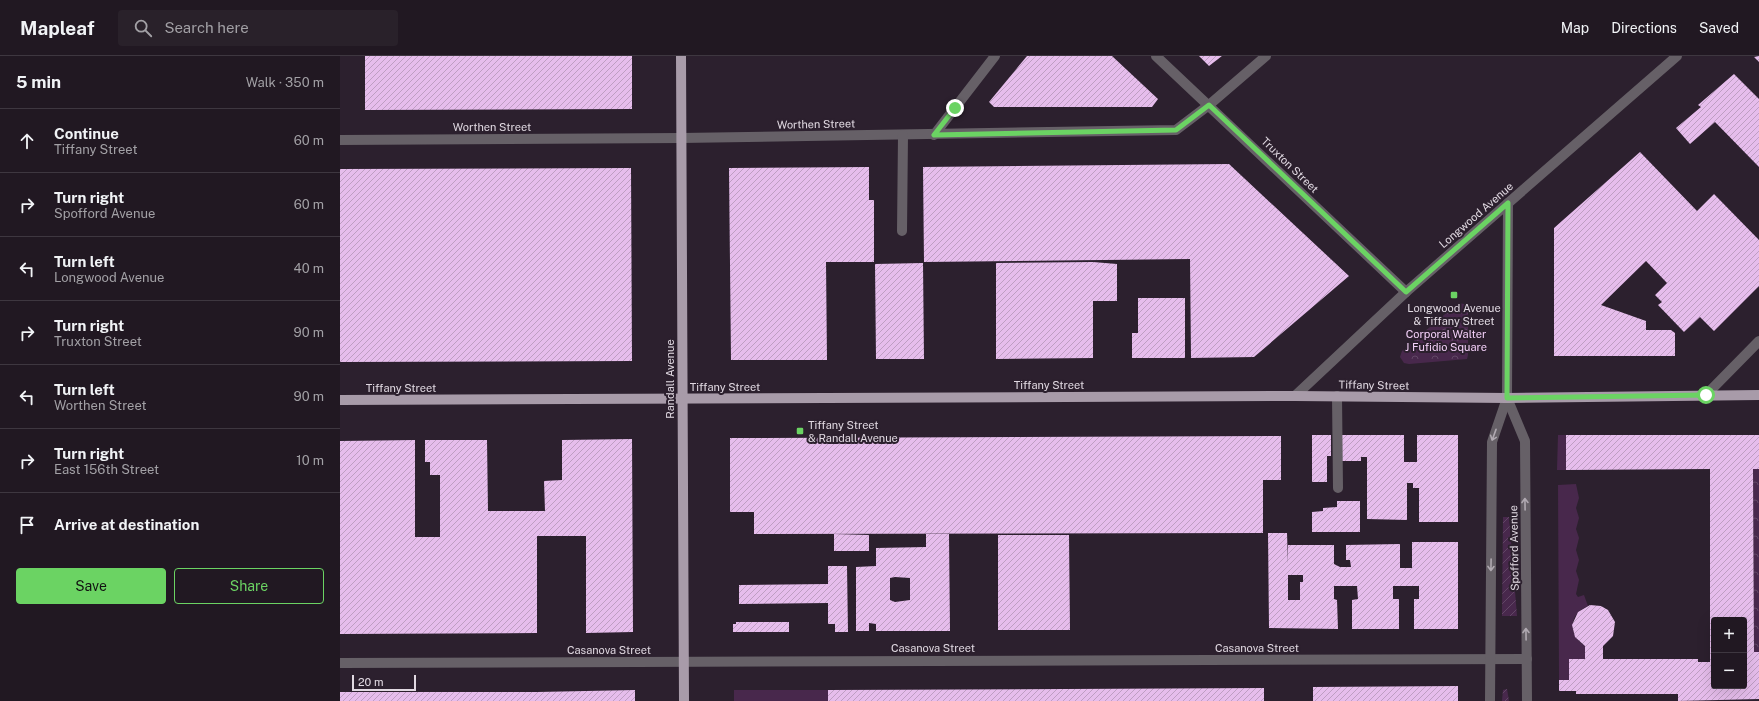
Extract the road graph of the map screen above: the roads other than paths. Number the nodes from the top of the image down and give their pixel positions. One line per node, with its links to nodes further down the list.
1 (681, 56): 9 (main road, Randall Avenue)
2 (995, 56): 8 (street)
3 (1156, 56): 6 (street, Truxton Street)
4 (1266, 56): 6 (street, Worthen Street)
5 (1677, 56): 11 (street, Longwood Avenue)
6 (1209, 105): 8 (street, Worthen Street); 13 (street, Truxton Street)
7 (903, 135): 8 (street, Worthen Street); 9 (street, Worthen Street); 12 (street)
8 (934, 135)
9 (681, 138): 10 (street, Worthen Street); 20 (main road, Randall Avenue)
10 (340, 140)
11 (1508, 203): 13 (street, Longwood Avenue); 19 (street, Spofford Avenue)
12 (902, 231)
13 (1406, 292): 17 (street, Longwood Avenue)
14 (1759, 340): 15 (street)
15 (1706, 395): 16 (main road, Tiffany Street); 19 (main road, Tiffany Street)
16 (1759, 395)
17 (1295, 396): 18 (main road, Tiffany Street); 20 (main road, Tiffany Street)
18 (1337, 396): 19 (main road, Tiffany Street); 22 (street)
19 (1507, 398): 23 (street, Spofford Avenue, one-way to 23); 24 (street, Spofford Avenue, one-way to 19)
20 (682, 399): 21 (main road, Tiffany Street); 25 (main road, Randall Avenue)
21 (340, 400)
22 (1338, 488)
23 (1490, 659): 24 (street, Casanova Street); 25 (street, Casanova Street); 28 (street, Spofford Avenue)
24 (1527, 659): 29 (street, Spofford Avenue)
25 (684, 661): 26 (street, Casanova Street); 27 (main road, Randall Avenue)
26 (340, 663)
27 (684, 701)
28 (1490, 701)
29 (1527, 701)

